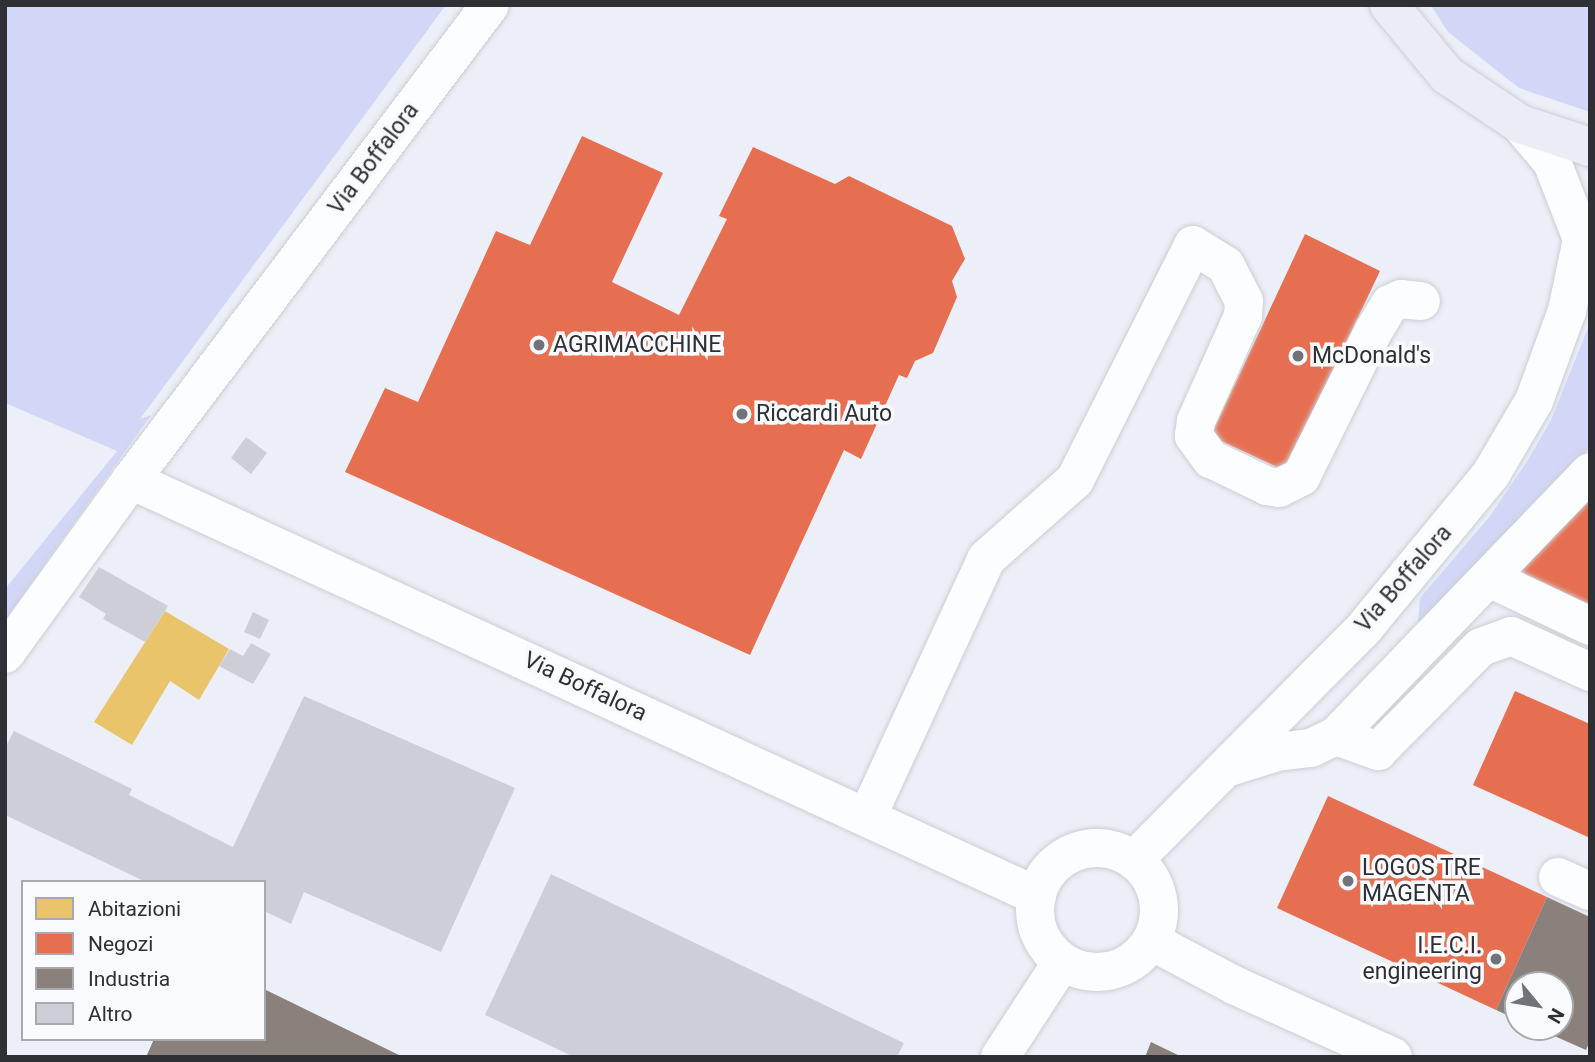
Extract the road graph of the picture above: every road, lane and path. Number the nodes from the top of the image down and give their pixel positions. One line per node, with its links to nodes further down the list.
1 (490, 5): 8 (street, Via Boffalora)
2 (1389, 6): 3 (main road)
3 (1520, 124): 4 (main road); 5 (street, Via Boffalora)
4 (1590, 147)
5 (1586, 234): 14 (street, Via Boffalora)
6 (1421, 301): 15 (street)
7 (1590, 472): 9 (street)
8 (131, 480): 11 (street, Via Boffalora); 15 (street, Via Boffalora)
9 (1489, 578): 10 (street); 13 (street)
10 (1590, 626)
11 (5, 654)
12 (1590, 672): 13 (street)
13 (1336, 736): 14 (street)
14 (1227, 767): 16 (street, Via Boffalora)
15 (867, 817): 17 (street, Via Boffalora)
16 (1135, 860): 17 (street); 18 (street)
17 (1037, 896): 19 (street)
18 (1152, 941): 19 (street); 21 (street)
19 (1062, 962): 20 (street)
20 (1000, 1057)
21 (1392, 1057)

